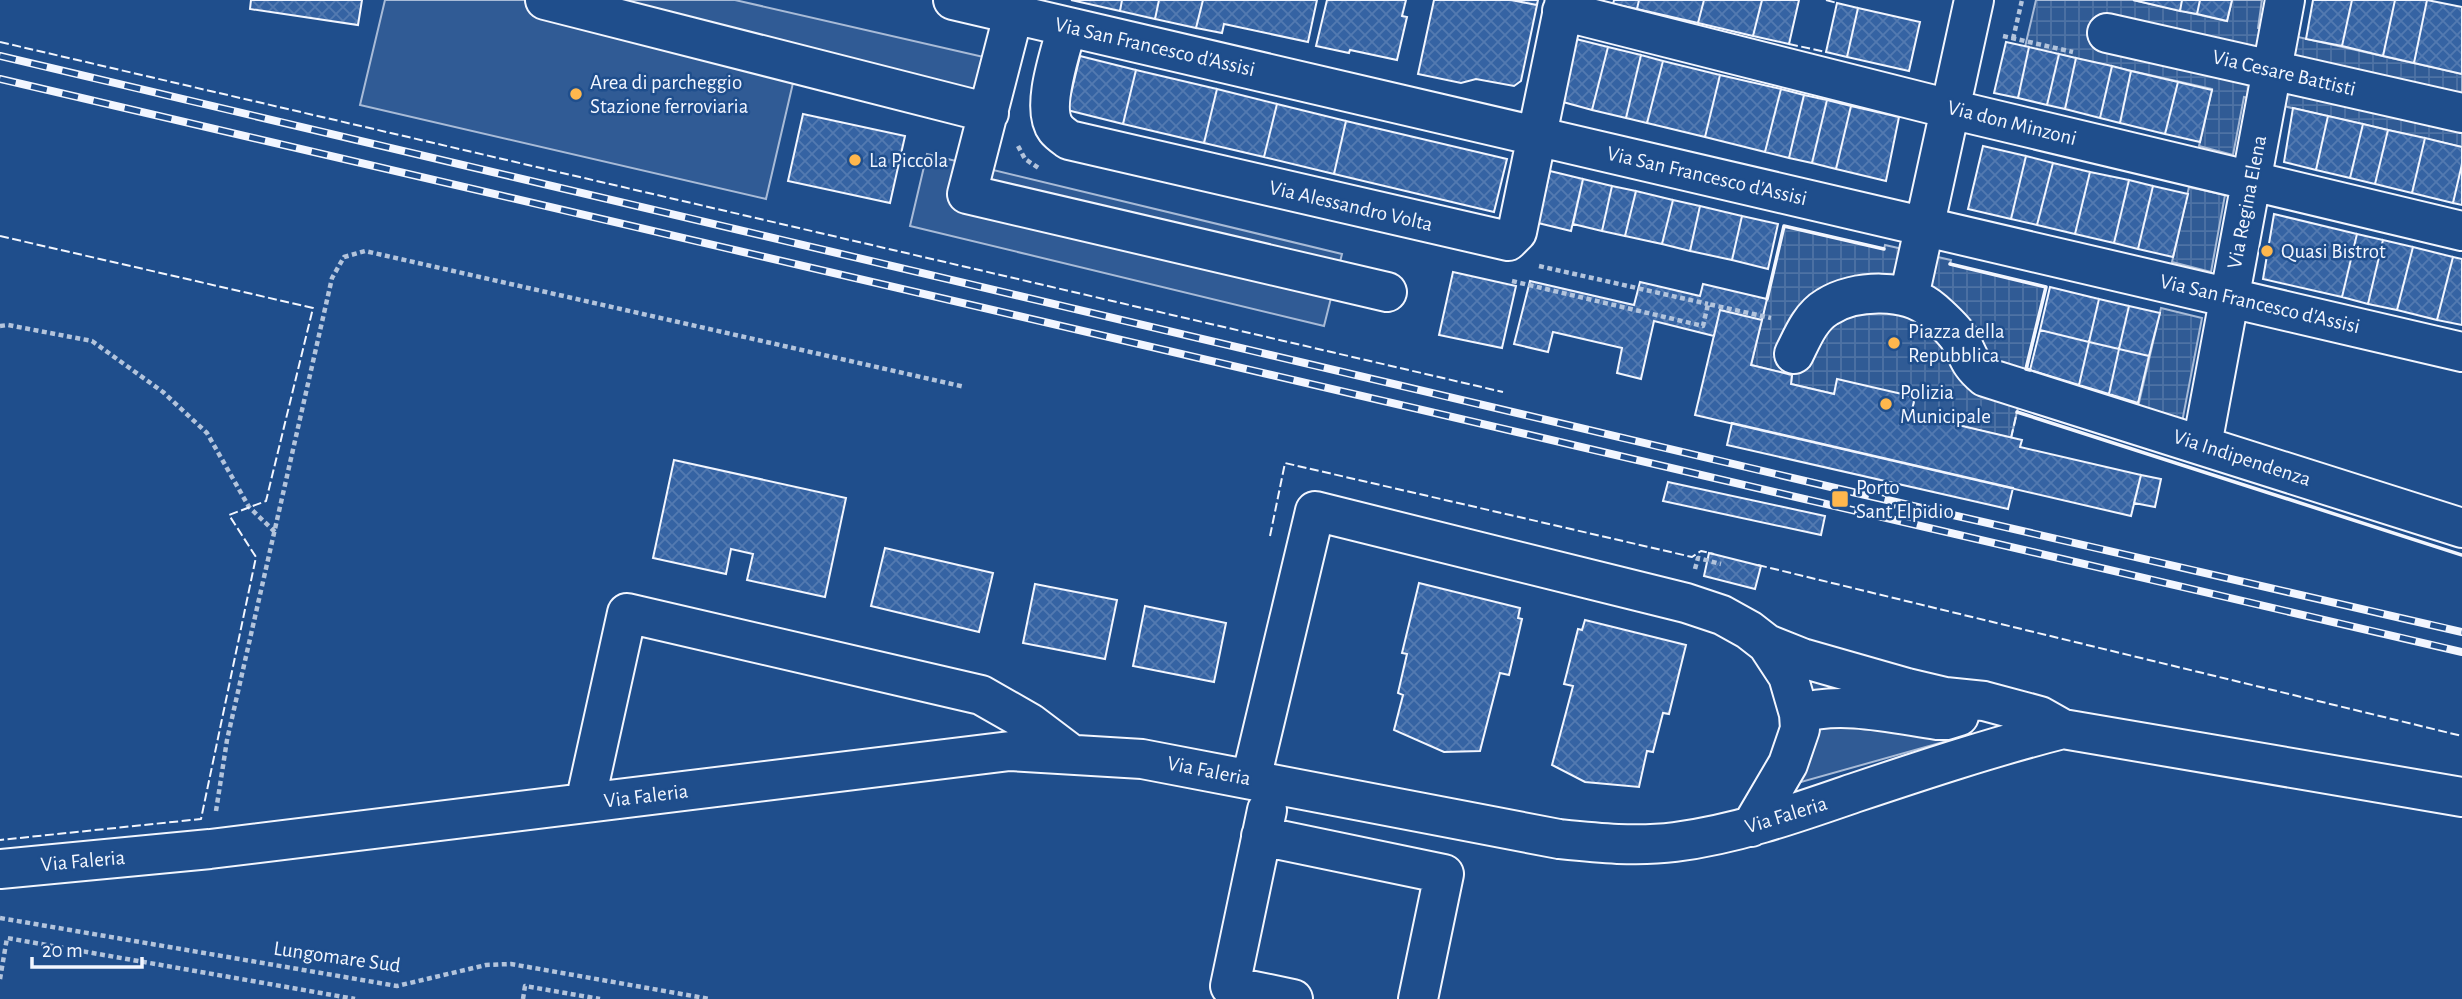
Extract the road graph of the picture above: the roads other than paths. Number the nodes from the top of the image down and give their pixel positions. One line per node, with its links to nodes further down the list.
1 (545, 0): 11 (street)
2 (953, 0): 6 (street, Via San Francesco d'Assisi)
3 (2285, 0): 9 (street, Via Regina Elena)
4 (1963, 2): 10 (street)
5 (1564, 6): 10 (street, Via don Minzoni); 13 (street)
6 (1015, 7): 7 (street, Via San Francesco d'Assisi); 11 (street)
7 (1067, 27): 13 (street, Via San Francesco d'Assisi); 13 (street, Via Alessandro Volta)
8 (2107, 33): 9 (street, Via Cesare Battisti)
9 (2272, 71): 12 (street, Via Cesare Battisti); 14 (street, Via Regina Elena)
10 (1950, 109): 14 (street, Via don Minzoni); 15 (street)
11 (989, 113): 17 (street)
12 (2462, 113)
13 (1537, 136): 15 (street, Via San Francesco d'Assisi)
14 (2251, 181): 16 (street, Via don Minzoni); 19 (street, Via Regina Elena)
15 (1925, 226): 18 (street); 19 (street, Via San Francesco d'Assisi)
16 (2462, 232)
17 (1387, 292)
18 (1909, 297): 20 (street); 22 (street, Via Indipendenza)
19 (2229, 297): 21 (street, Via San Francesco d'Assisi); 22 (street, Via Regina Elena)
20 (1795, 334)
21 (2462, 352)
22 (2202, 445): 23 (street, Via Indipendenza)
23 (2462, 528)
24 (1767, 644): 25 (street); 26 (street); 29 (street)
25 (1984, 701): 26 (street); 27 (street)
26 (1799, 714): 34 (street)
27 (2063, 729): 30 (street, Via Faleria); 34 (street, Via Faleria)
28 (1070, 754): 29 (street, Via Faleria); 32 (street, Via Faleria); 32 (street)
29 (1262, 782): 34 (street, Via Faleria); 35 (street)
30 (2397, 786): 31 (street, Via Faleria); 33 (street, Via Faleria)
31 (2462, 797)
32 (585, 803): 36 (street, Via Faleria)
33 (2462, 822)
34 (1751, 827)
35 (1261, 836): 37 (street); 38 (street)
36 (0, 869)
37 (1293, 999)
38 (1418, 999)

